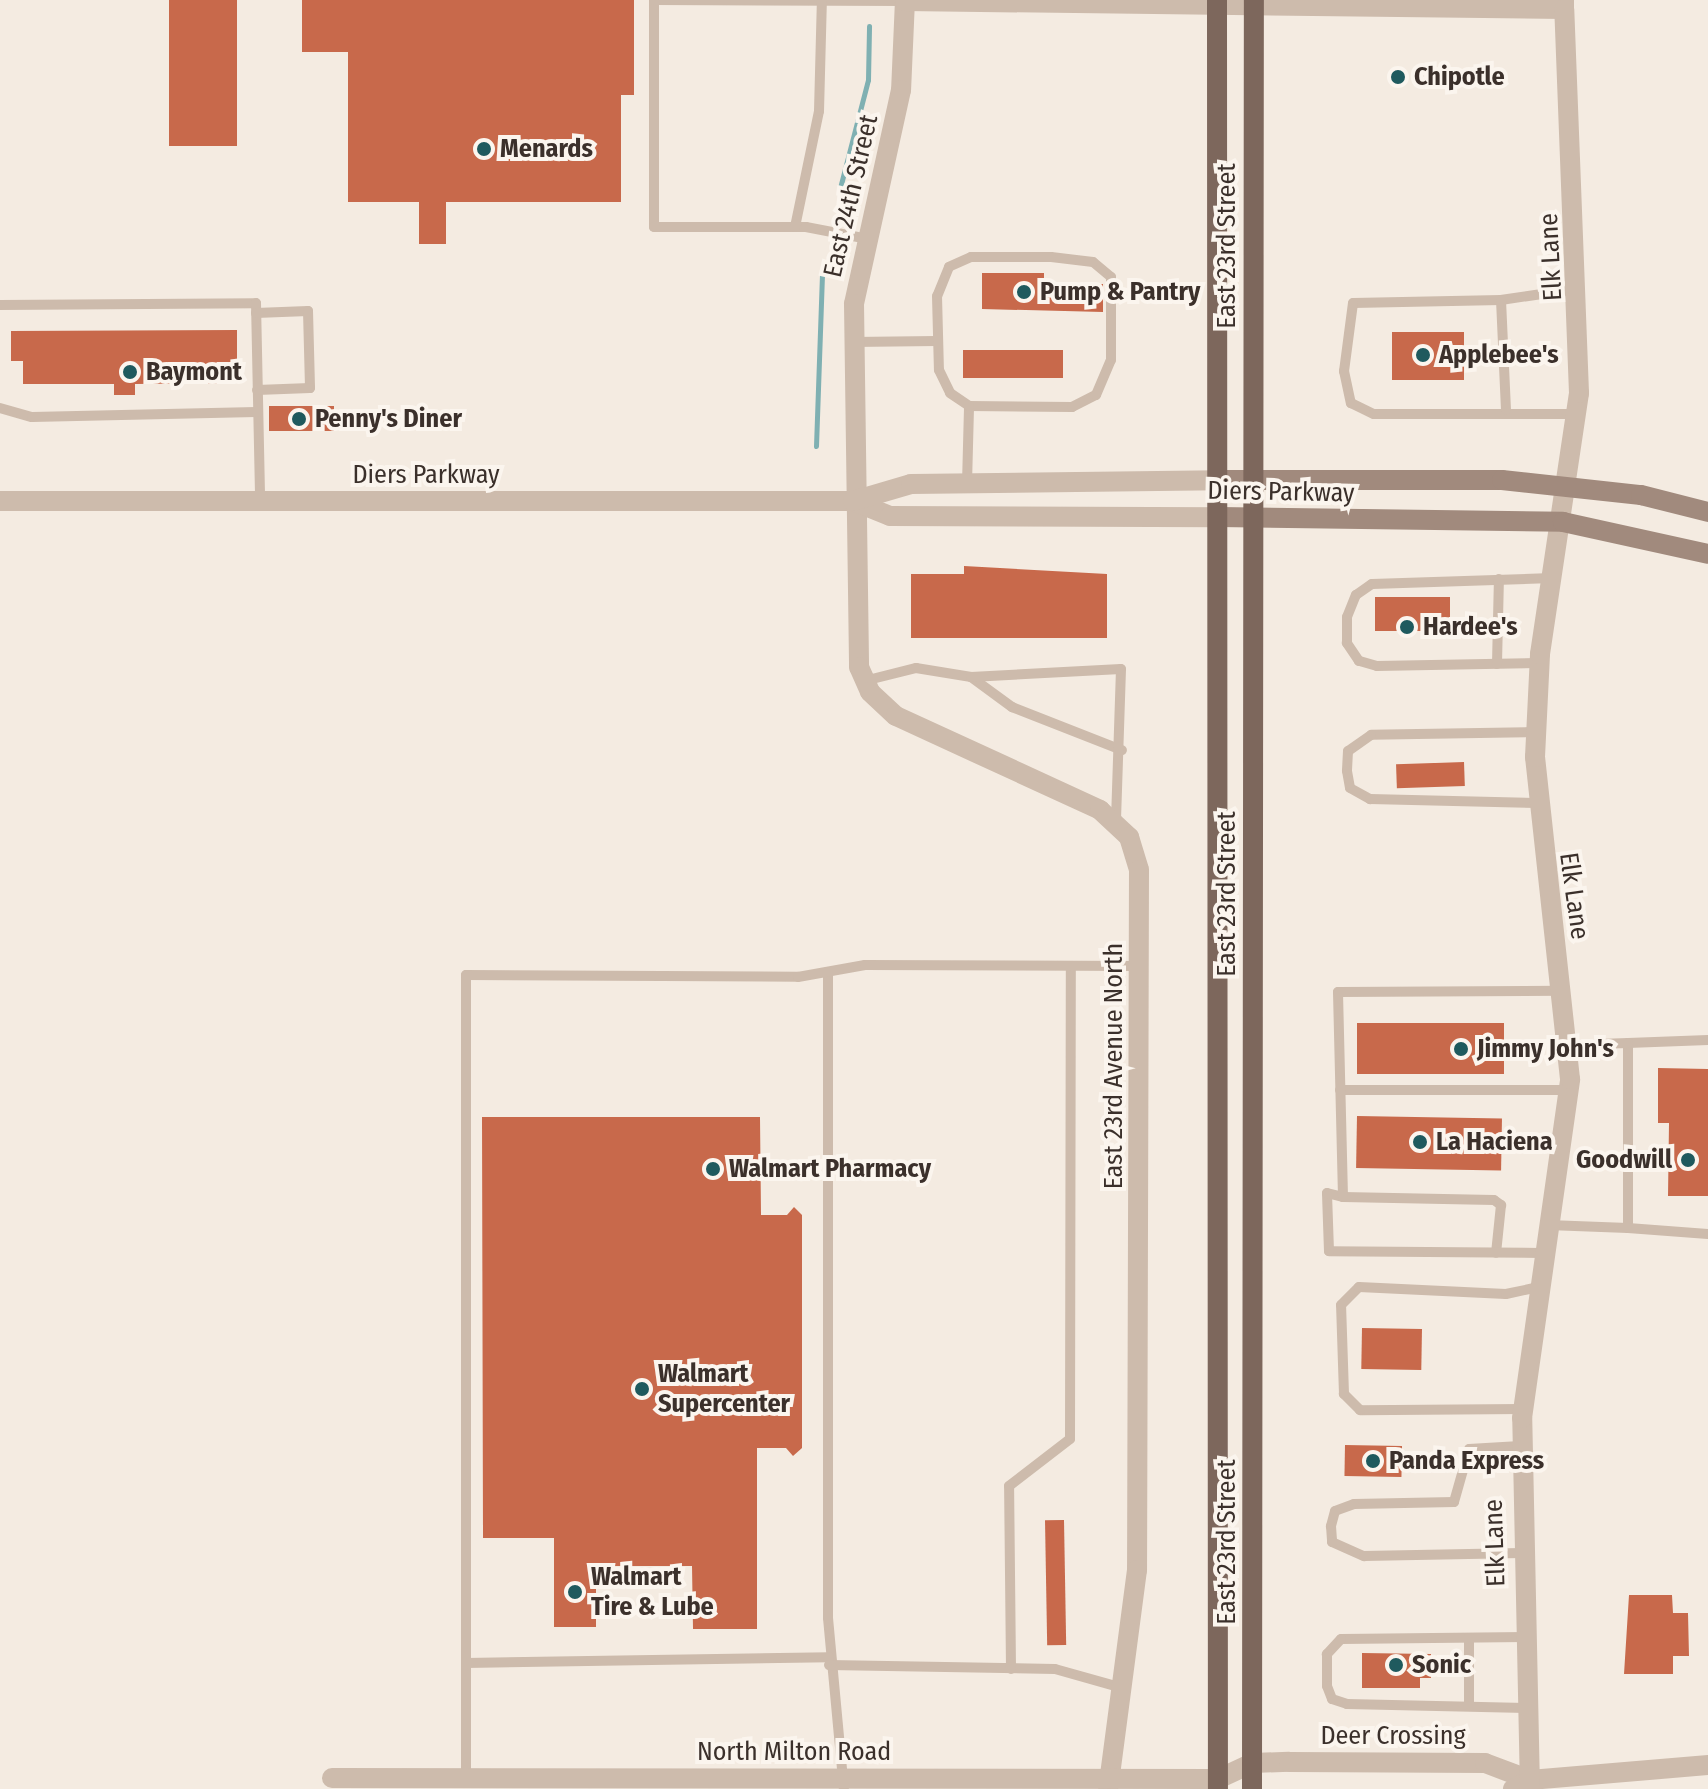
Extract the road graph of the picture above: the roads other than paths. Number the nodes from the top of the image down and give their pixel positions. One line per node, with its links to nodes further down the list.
1 (654, 0): 2 (lane); 8 (lane)
2 (822, 0): 3 (lane); 8 (lane)
3 (905, 0): 4 (street); 9 (street, East 24th Street)
4 (1217, 0): 5 (street); 22 (main road, East 23rd Street)
5 (1254, 1): 6 (street); 23 (main road, East 23rd Street)
6 (1494, 4): 7 (street)
7 (1564, 4): 10 (street, Elk Lane)
8 (795, 227): 9 (lane)
9 (863, 238): 15 (street, East 24th Street)
10 (1578, 289): 11 (lane); 21 (street, Elk Lane)
11 (1501, 300): 19 (lane); 19 (lane)
12 (0, 305): 13 (lane)
13 (256, 313): 16 (lane); 16 (lane)
14 (936, 341): 15 (lane); 17 (lane); 17 (lane)
15 (853, 342): 28 (street, East 24th Street)
16 (257, 390): 20 (lane)
17 (969, 406): 24 (lane)
18 (0, 408): 20 (lane)
19 (1506, 410): 21 (lane)
20 (258, 412): 27 (lane)
21 (1577, 414): 25 (street, Elk Lane)
22 (1218, 480): 23 (main road, Diers Parkway); 24 (street, Diers Parkway); 30 (main road, East 23rd Street)
23 (1253, 480): 25 (main road, Diers Parkway); 31 (main road, East 23rd Street)
24 (967, 484): 28 (street, Diers Parkway)
25 (1571, 485): 29 (main road, Diers Parkway); 32 (street, Elk Lane)
26 (0, 501): 27 (street, Diers Parkway)
27 (260, 501): 28 (street, Diers Parkway)
28 (853, 501): 30 (street, Diers Parkway); 39 (street)
29 (1708, 512)
30 (1219, 517): 31 (main road, Diers Parkway); 80 (main road, East 23rd Street)
31 (1253, 518): 32 (main road, Diers Parkway); 71 (main road, East 23rd Street)
32 (1563, 522): 33 (main road, Diers Parkway); 34 (street, Elk Lane)
33 (1708, 554)
34 (1552, 578): 35 (lane); 36 (street, Elk Lane)
35 (1499, 579): 37 (lane); 37 (lane)
36 (1539, 663): 37 (lane); 40 (street, Elk Lane)
37 (1497, 664)
38 (971, 677): 39 (lane); 41 (lane); 41 (lane)
39 (864, 681): 43 (street, East 23rd Avenue North)
40 (1535, 732): 42 (street, Elk Lane); 42 (lane)
41 (1122, 750): 43 (lane)
42 (1537, 803): 47 (street, Elk Lane)
43 (1116, 823): 45 (street, East 23rd Avenue North)
44 (1071, 966): 45 (lane); 46 (lane); 67 (lane)
45 (1140, 966): 68 (street, East 23rd Avenue North)
46 (828, 974): 65 (lane); 66 (lane)
47 (1563, 991): 50 (street, Elk Lane); 51 (lane)
48 (1708, 1040): 49 (lane)
49 (1628, 1043): 50 (lane); 55 (lane)
50 (1570, 1045): 52 (street, Elk Lane)
51 (1340, 1090): 52 (lane); 53 (lane)
52 (1569, 1090): 54 (street, Elk Lane)
53 (1343, 1197): 57 (lane); 57 (lane)
54 (1546, 1225): 55 (lane); 58 (street, Elk Lane)
55 (1628, 1228): 56 (lane)
56 (1708, 1234)
57 (1496, 1253): 58 (lane)
58 (1541, 1253): 59 (street, Elk Lane)
59 (1535, 1288): 60 (street, Elk Lane); 60 (lane)
60 (1522, 1409): 61 (street, Elk Lane)
61 (1520, 1446): 62 (street, Elk Lane); 62 (lane)
62 (1521, 1553): 63 (street, Elk Lane)
63 (1525, 1637): 64 (lane); 70 (street, Elk Lane)
64 (1469, 1638): 69 (lane); 69 (lane)
65 (829, 1661): 66 (lane); 67 (lane); 76 (lane)
66 (466, 1663): 74 (lane)
67 (1011, 1669): 68 (lane)
68 (1119, 1687): 79 (street, East 23rd Avenue North)
69 (1469, 1706): 70 (lane)
70 (1528, 1708): 81 (street, Elk Lane)
71 (1253, 1763): 80 (street, North Milton Road); 81 (street, Deer Crossing); 83 (main road, East 23rd Street)
72 (1708, 1765): 81 (street, Deer Crossing)
73 (332, 1778): 74 (street, North Milton Road)
74 (466, 1778): 75 (street, North Milton Road)
75 (628, 1784): 76 (street, North Milton Road)
76 (843, 1784): 77 (street, North Milton Road)
77 (973, 1784): 78 (street, North Milton Road)
78 (1044, 1784): 79 (street, North Milton Road)
79 (1108, 1784): 80 (street, North Milton Road)
80 (1218, 1784): 82 (street)
81 (1524, 1786)
82 (1239, 1789)
83 (1252, 1789)

